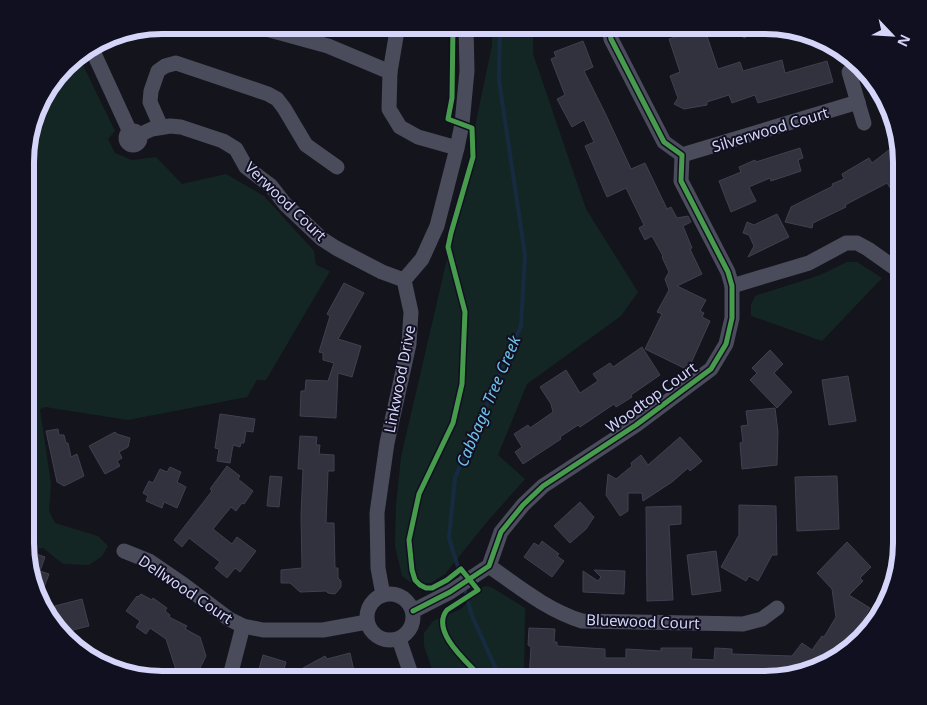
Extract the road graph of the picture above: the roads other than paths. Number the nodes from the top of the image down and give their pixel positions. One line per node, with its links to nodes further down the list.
1 (288, 34): 6 (street)
2 (396, 34): 6 (street)
3 (466, 34): 11 (street)
4 (610, 34): 12 (street)
5 (94, 53): 10 (street, Verwood Court)
6 (390, 72): 11 (street)
7 (849, 72): 8 (street)
8 (858, 102): 9 (street); 12 (street, Silverwood Court)
9 (864, 123)
10 (161, 127): 13 (street); 15 (street, Verwood Court)
11 (457, 148): 15 (street)
12 (682, 155): 16 (street, Woodtop Court)
13 (337, 168)
14 (893, 267): 16 (street)
15 (404, 280): 19 (street, Linkwood Drive)
16 (732, 286): 18 (street, Woodtop Court)
17 (124, 551): 23 (street, Dellwood Court)
18 (489, 566): 20 (street, Bluewood Court); 21 (street)
19 (383, 595): 21 (street); 22 (street)
20 (777, 608)
21 (413, 611): 24 (street)
22 (367, 622): 23 (street, Dellwood Court); 24 (street)
23 (243, 626): 25 (street)
24 (399, 639): 26 (street)
25 (231, 671)
26 (410, 671)

